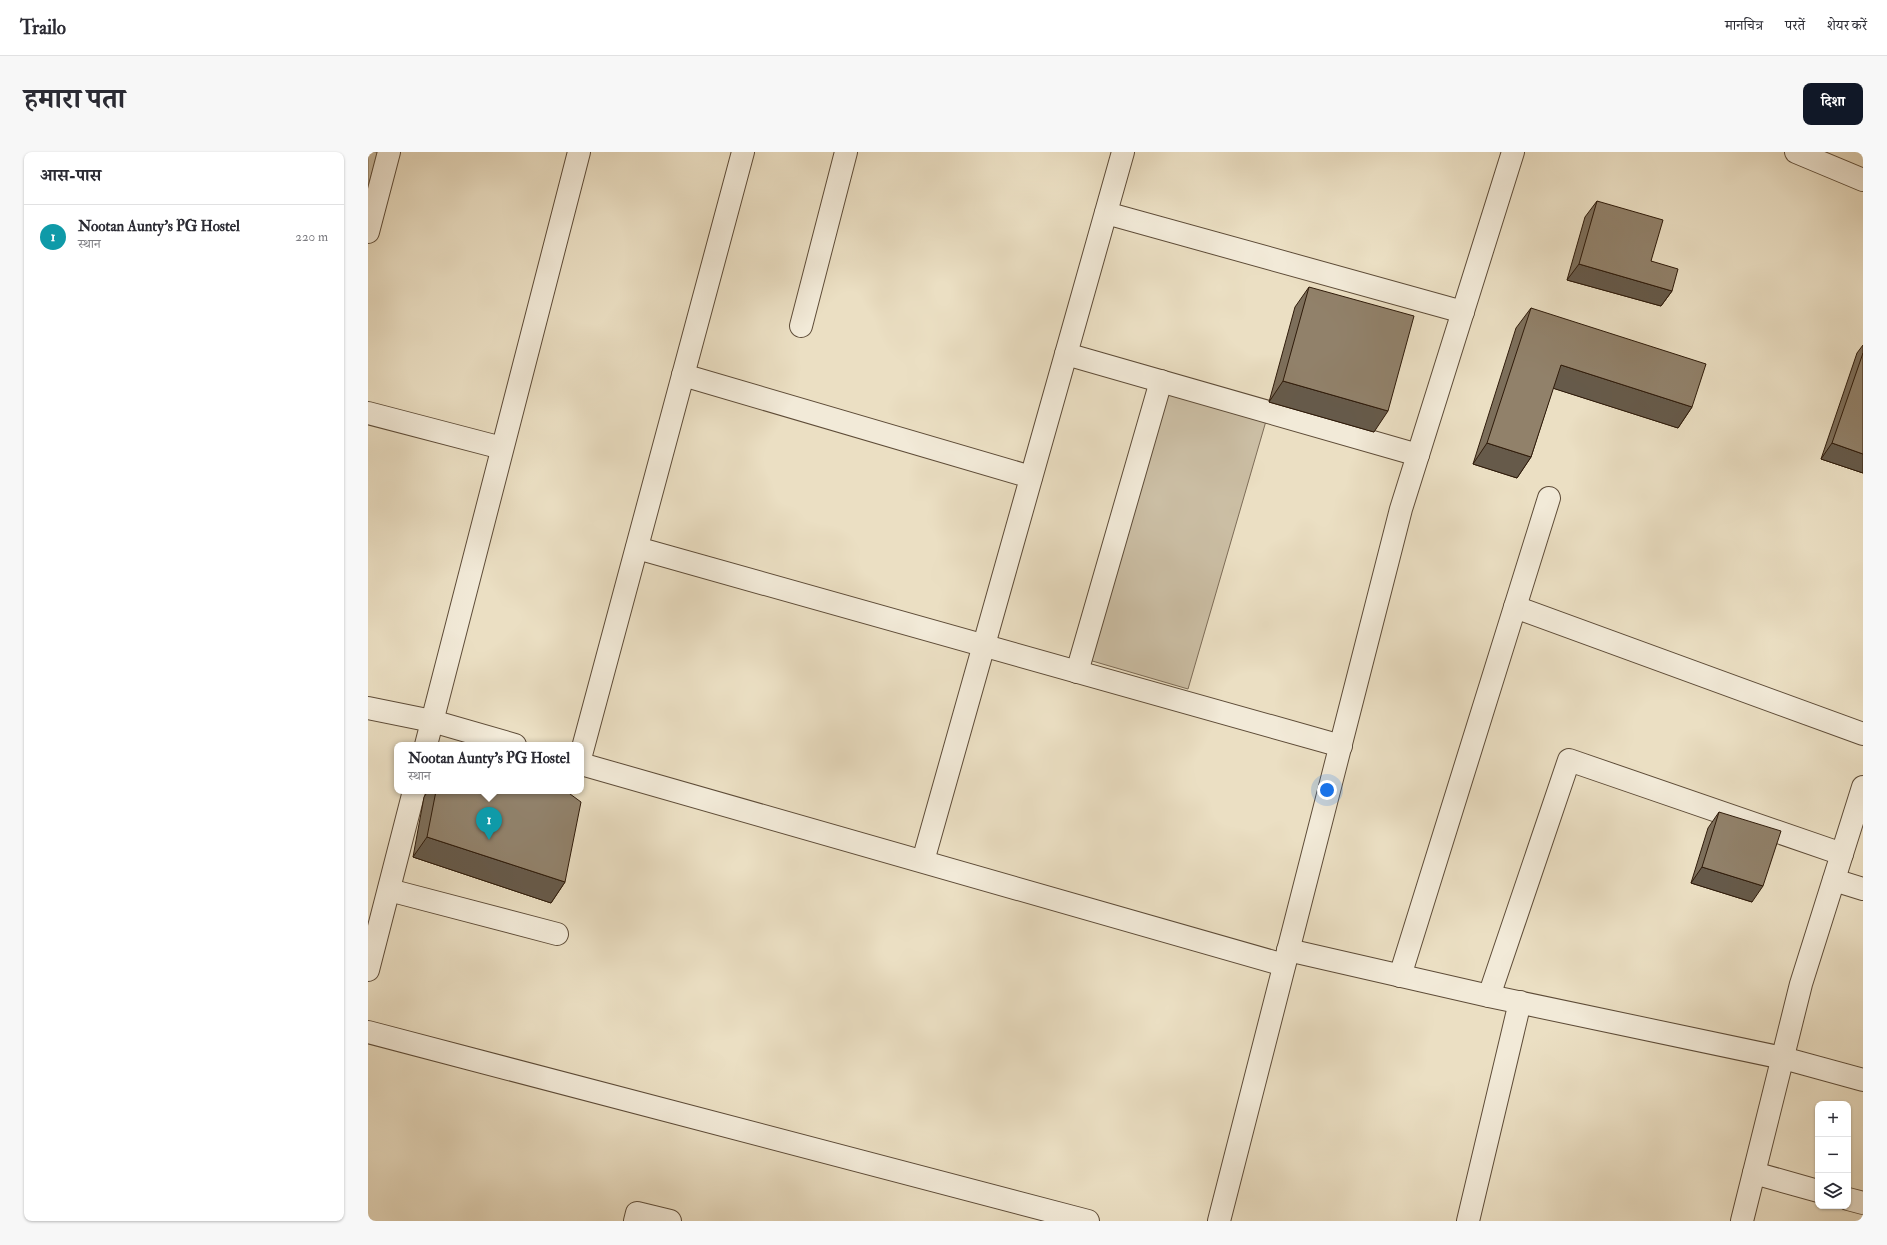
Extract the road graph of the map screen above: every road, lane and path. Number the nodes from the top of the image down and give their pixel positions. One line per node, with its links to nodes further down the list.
1 (389, 152): 10 (street)
2 (579, 152): 17 (street)
3 (743, 152): 14 (street)
4 (846, 152): 12 (street)
5 (1123, 152): 9 (street)
6 (1513, 152): 11 (street)
7 (1796, 152): 8 (street)
8 (1863, 180)
9 (1106, 213): 11 (street); 13 (street)
10 (368, 232)
11 (1463, 312): 18 (street)
12 (801, 326)
13 (1066, 354): 15 (street); 19 (street)
14 (683, 375): 19 (street); 21 (street)
15 (1161, 381): 18 (street); 24 (street)
16 (368, 412): 17 (street)
17 (502, 448): 26 (street)
18 (1418, 455): 31 (street)
19 (1031, 477): 23 (street)
20 (1550, 498): 22 (street)
21 (637, 548): 23 (street); 30 (street)
22 (1515, 607): 27 (street); 43 (street)
23 (984, 645): 24 (street); 36 (street)
24 (1077, 672): 31 (street)
25 (368, 708): 26 (street)
26 (432, 721): 28 (street); 29 (street)
27 (1863, 734)
28 (427, 742)
29 (504, 742)
30 (584, 744)
31 (1341, 746): 41 (street)
32 (584, 765): 36 (street)
33 (1863, 787): 35 (street)
34 (413, 794): 39 (street)
35 (1842, 854): 37 (street); 44 (street)
36 (923, 861): 41 (street)
37 (1834, 880): 38 (street); 47 (street)
38 (1863, 889)
39 (389, 890): 40 (street); 42 (street)
40 (557, 934)
41 (1286, 957): 43 (street); 56 (street)
42 (368, 968)
43 (1400, 976): 44 (street)
44 (1489, 996): 45 (street)
45 (1520, 1002): 47 (street); 57 (street)
46 (368, 1032): 55 (street)
47 (1783, 1058): 48 (street); 49 (street)
48 (1863, 1080)
49 (1754, 1173): 50 (street); 58 (street)
50 (1815, 1189)
51 (1851, 1200): 52 (street)
52 (1863, 1203)
53 (635, 1221): 54 (street)
54 (670, 1221)
55 (1088, 1221)
56 (1219, 1221)
57 (1468, 1221)
58 (1742, 1221)

